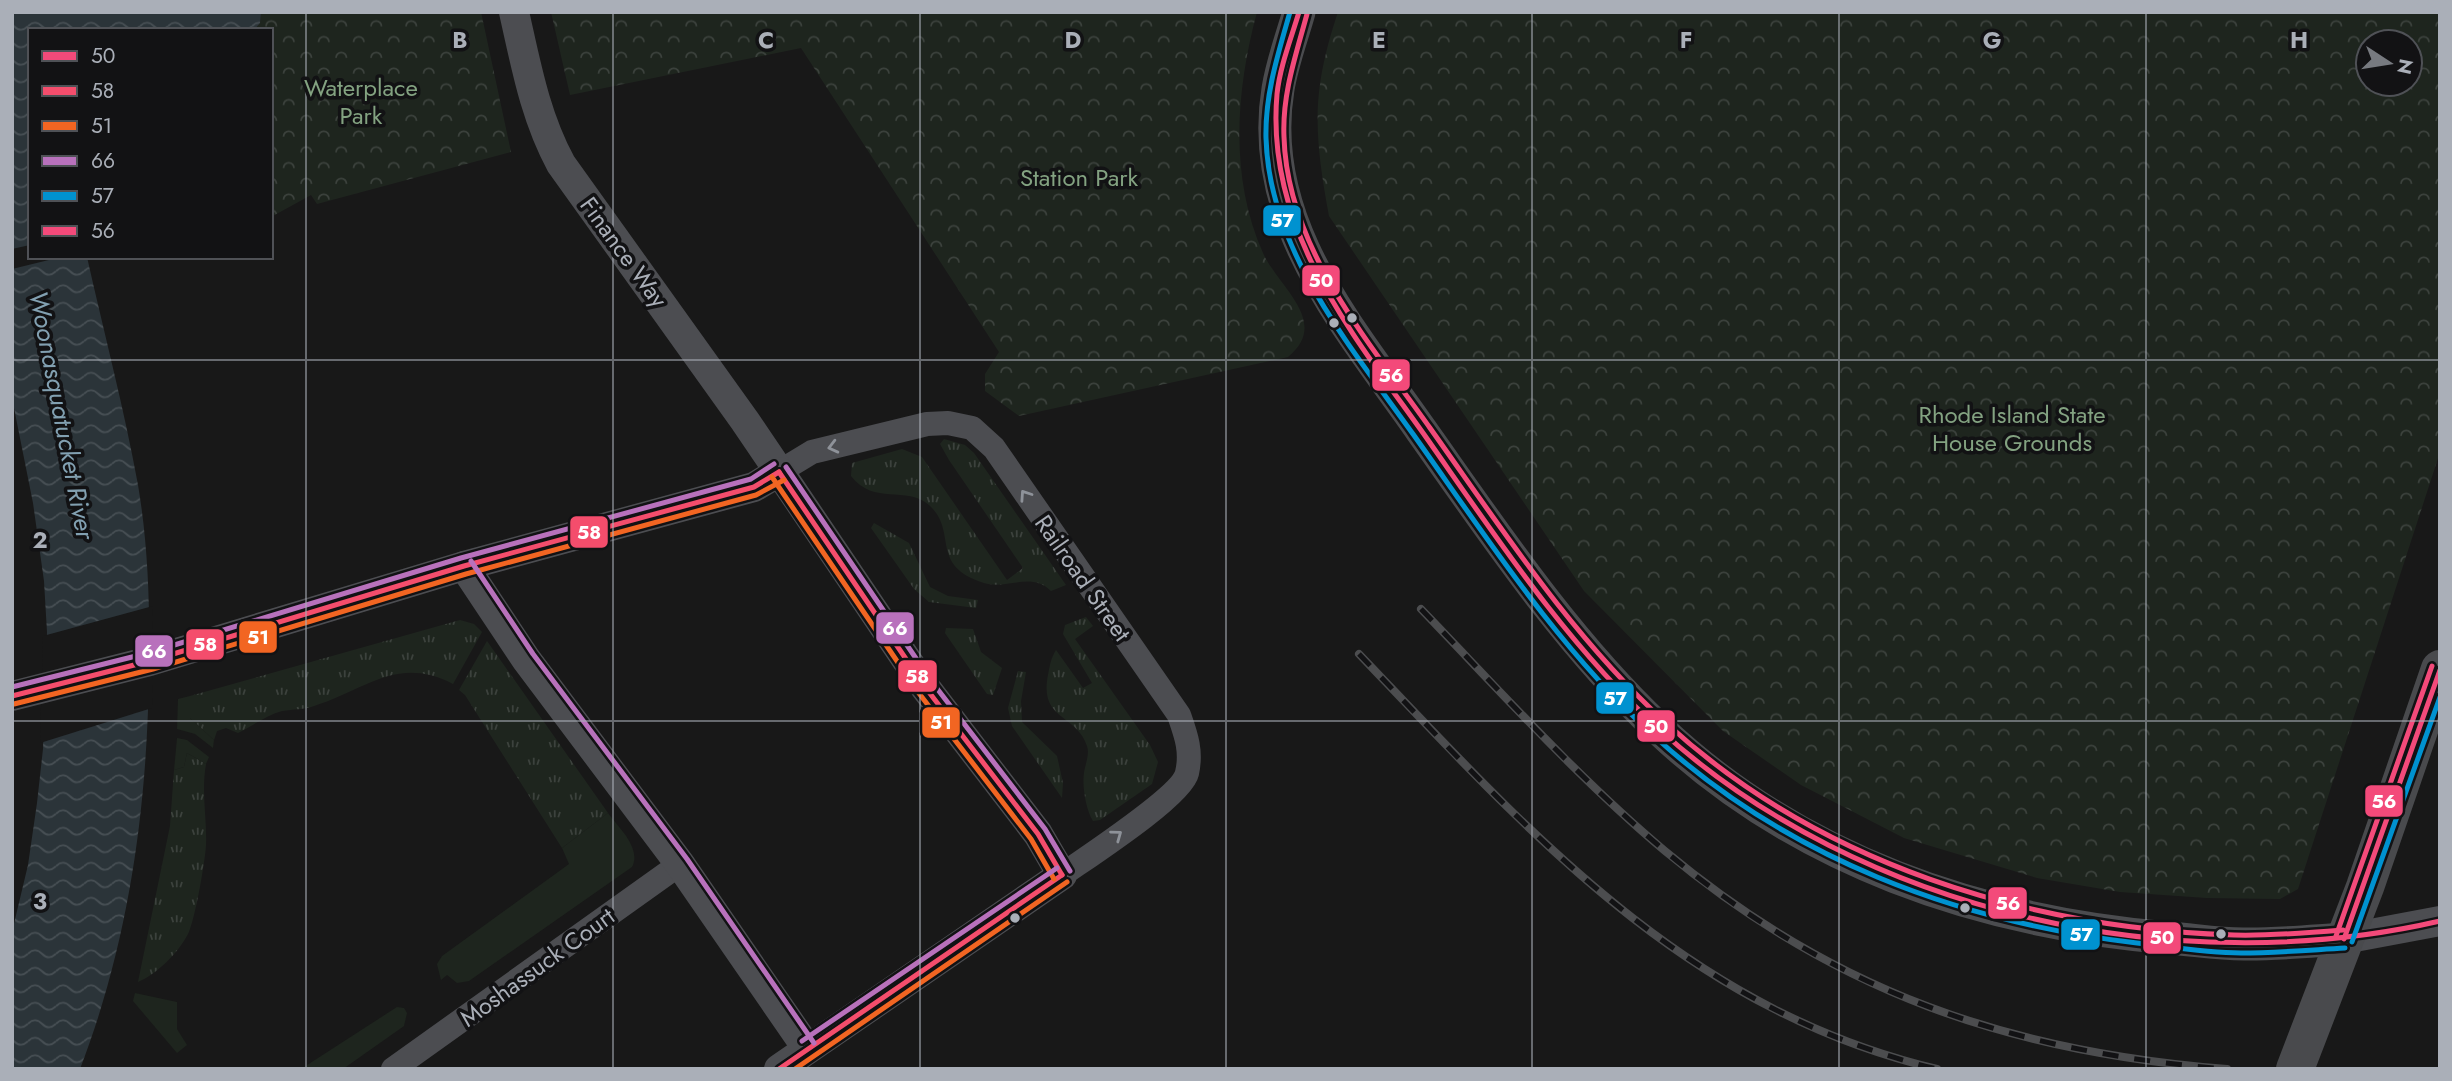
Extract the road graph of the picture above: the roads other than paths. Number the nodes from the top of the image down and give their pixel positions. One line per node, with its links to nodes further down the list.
1 (514, 12): 3 (street, Finance Way)
2 (1299, 12): 10 (main road)
3 (779, 472): 4 (street); 8 (street, Finance Way); 8 (street, Railroad Street, one-way to 3)
4 (464, 566): 6 (street); 7 (street)
5 (2440, 669): 10 (main road)
6 (25, 693)
7 (680, 864): 11 (street); 13 (street, Moshassuck Court)
8 (1062, 875): 11 (street)
9 (2440, 920): 10 (street)
10 (2344, 939): 12 (main road)
11 (807, 1048): 14 (street)
12 (2302, 1051)
13 (393, 1069)
14 (779, 1069)

